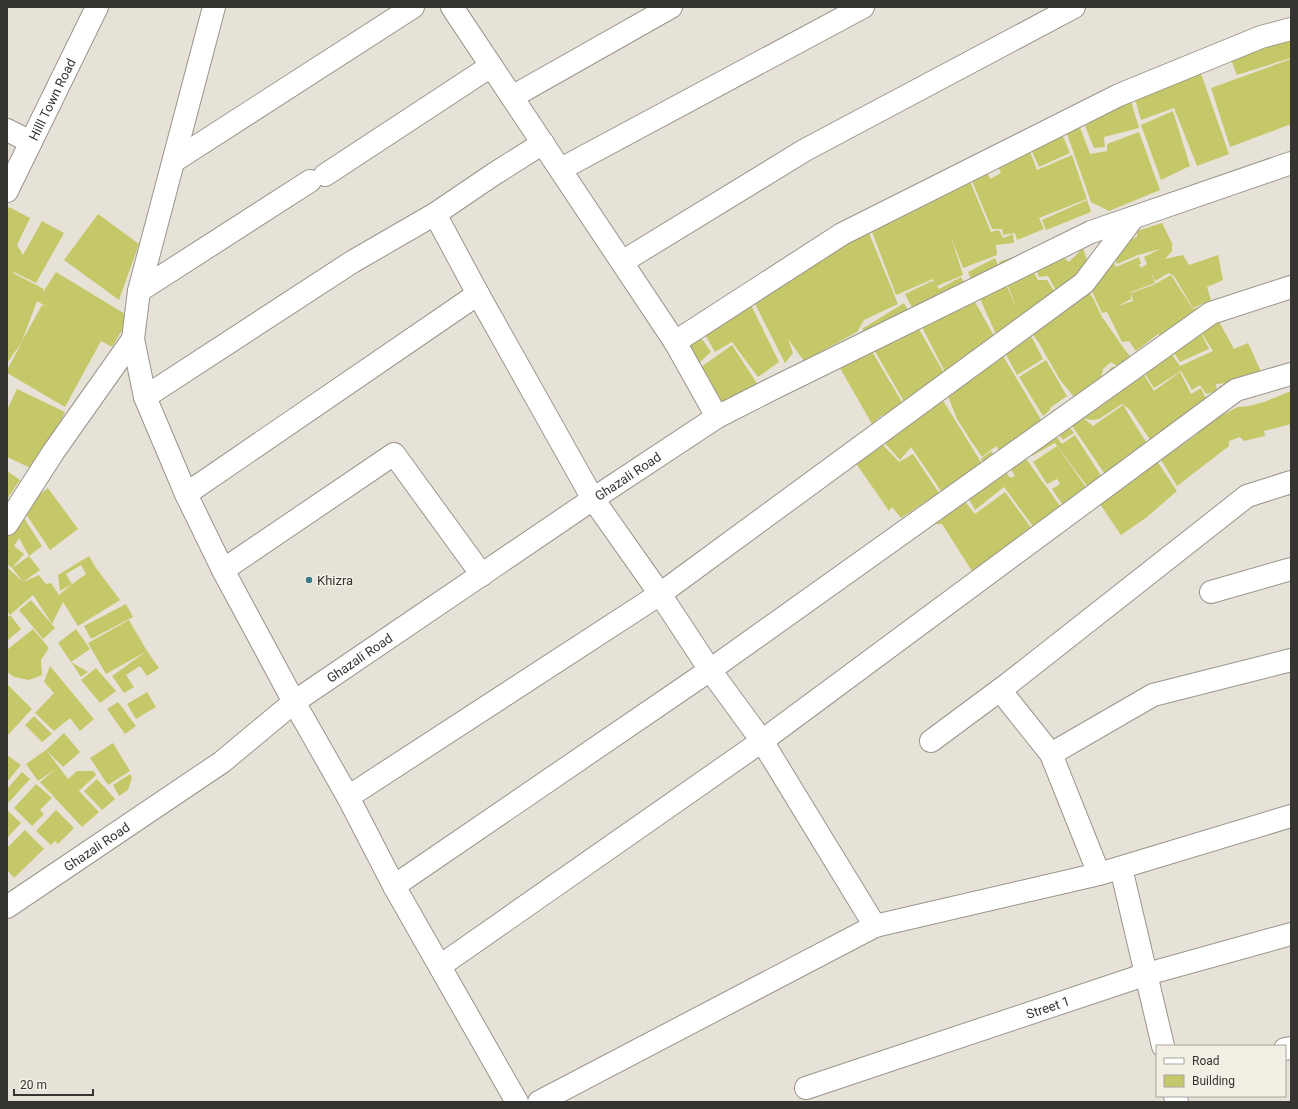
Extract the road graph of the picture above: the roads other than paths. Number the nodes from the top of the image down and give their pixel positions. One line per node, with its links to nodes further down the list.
1 (97, 7): 12 (street, Hilll Town Road)
2 (214, 7): 14 (street)
3 (413, 7): 14 (street)
4 (452, 7): 9 (street)
5 (671, 7): 10 (street)
6 (863, 7): 16 (street)
7 (1074, 7): 20 (street)
8 (1291, 29): 25 (street)
9 (491, 66): 10 (street); 22 (street)
10 (512, 97): 13 (street)
11 (7, 130): 12 (street)
12 (31, 142): 17 (street, Hilll Town Road)
13 (543, 143): 16 (street); 18 (street)
14 (174, 161): 22 (street)
15 (1291, 163): 19 (street, Ghazali Road)
16 (561, 169): 20 (street)
17 (7, 191)
18 (435, 214): 23 (street); 27 (street)
19 (1132, 218): 28 (street, Ghazali Road); 37 (street)
20 (622, 262): 25 (street)
21 (1291, 287): 39 (street)
22 (139, 291): 24 (street)
23 (478, 294): 30 (street); 31 (street)
24 (133, 339): 27 (street); 32 (street)
25 (675, 342): 28 (street)
26 (1291, 374): 42 (street)
27 (145, 398): 30 (street)
28 (717, 417): 31 (street, Ghazali Road)
29 (1291, 482): 40 (street)
30 (186, 494): 34 (street)
31 (593, 499): 35 (street, Ghazali Road); 37 (street)
32 (7, 524)
33 (1291, 569): 36 (street)
34 (223, 570): 35 (street); 41 (street)
35 (482, 575): 41 (street, Ghazali Road)
36 (1211, 592)
37 (660, 594): 39 (street); 45 (street)
38 (1291, 660): 44 (street)
39 (710, 670): 42 (street); 49 (street)
40 (1000, 690): 43 (street); 44 (street)
41 (294, 702): 45 (street); 50 (street, Ghazali Road)
42 (762, 741): 51 (street); 53 (street)
43 (931, 741)
44 (1051, 754): 48 (street)
45 (348, 797): 49 (street)
46 (1291, 816): 47 (street)
47 (1121, 868): 48 (street); 54 (street)
48 (1099, 874): 51 (street)
49 (394, 886): 53 (street)
50 (7, 907)
51 (875, 926): 58 (street)
52 (1291, 934): 54 (street, Street 1)
53 (440, 966): 57 (street)
54 (1146, 974): 55 (street); 56 (street, Street 1)
55 (1163, 1045)
56 (806, 1088)
57 (518, 1102)
58 (539, 1102)

